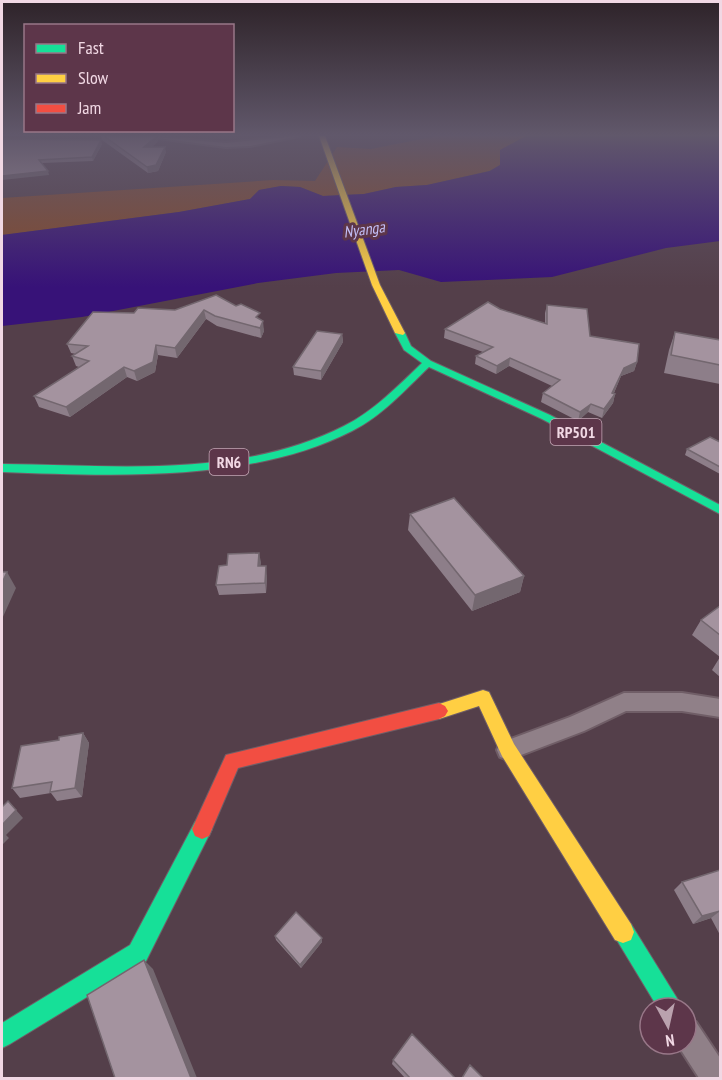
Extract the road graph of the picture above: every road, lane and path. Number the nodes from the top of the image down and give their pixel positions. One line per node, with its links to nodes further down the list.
1 (340, 186): 2 (main road)
2 (428, 363): 3 (main road, RN6); 4 (main road, RP501)
3 (2, 468)
4 (720, 510)
5 (720, 708): 6 (street)
6 (508, 750): 7 (main road); 8 (main road)
7 (663, 996)
8 (2, 1036)
9 (698, 1050): 10 (street)
10 (716, 1078)

